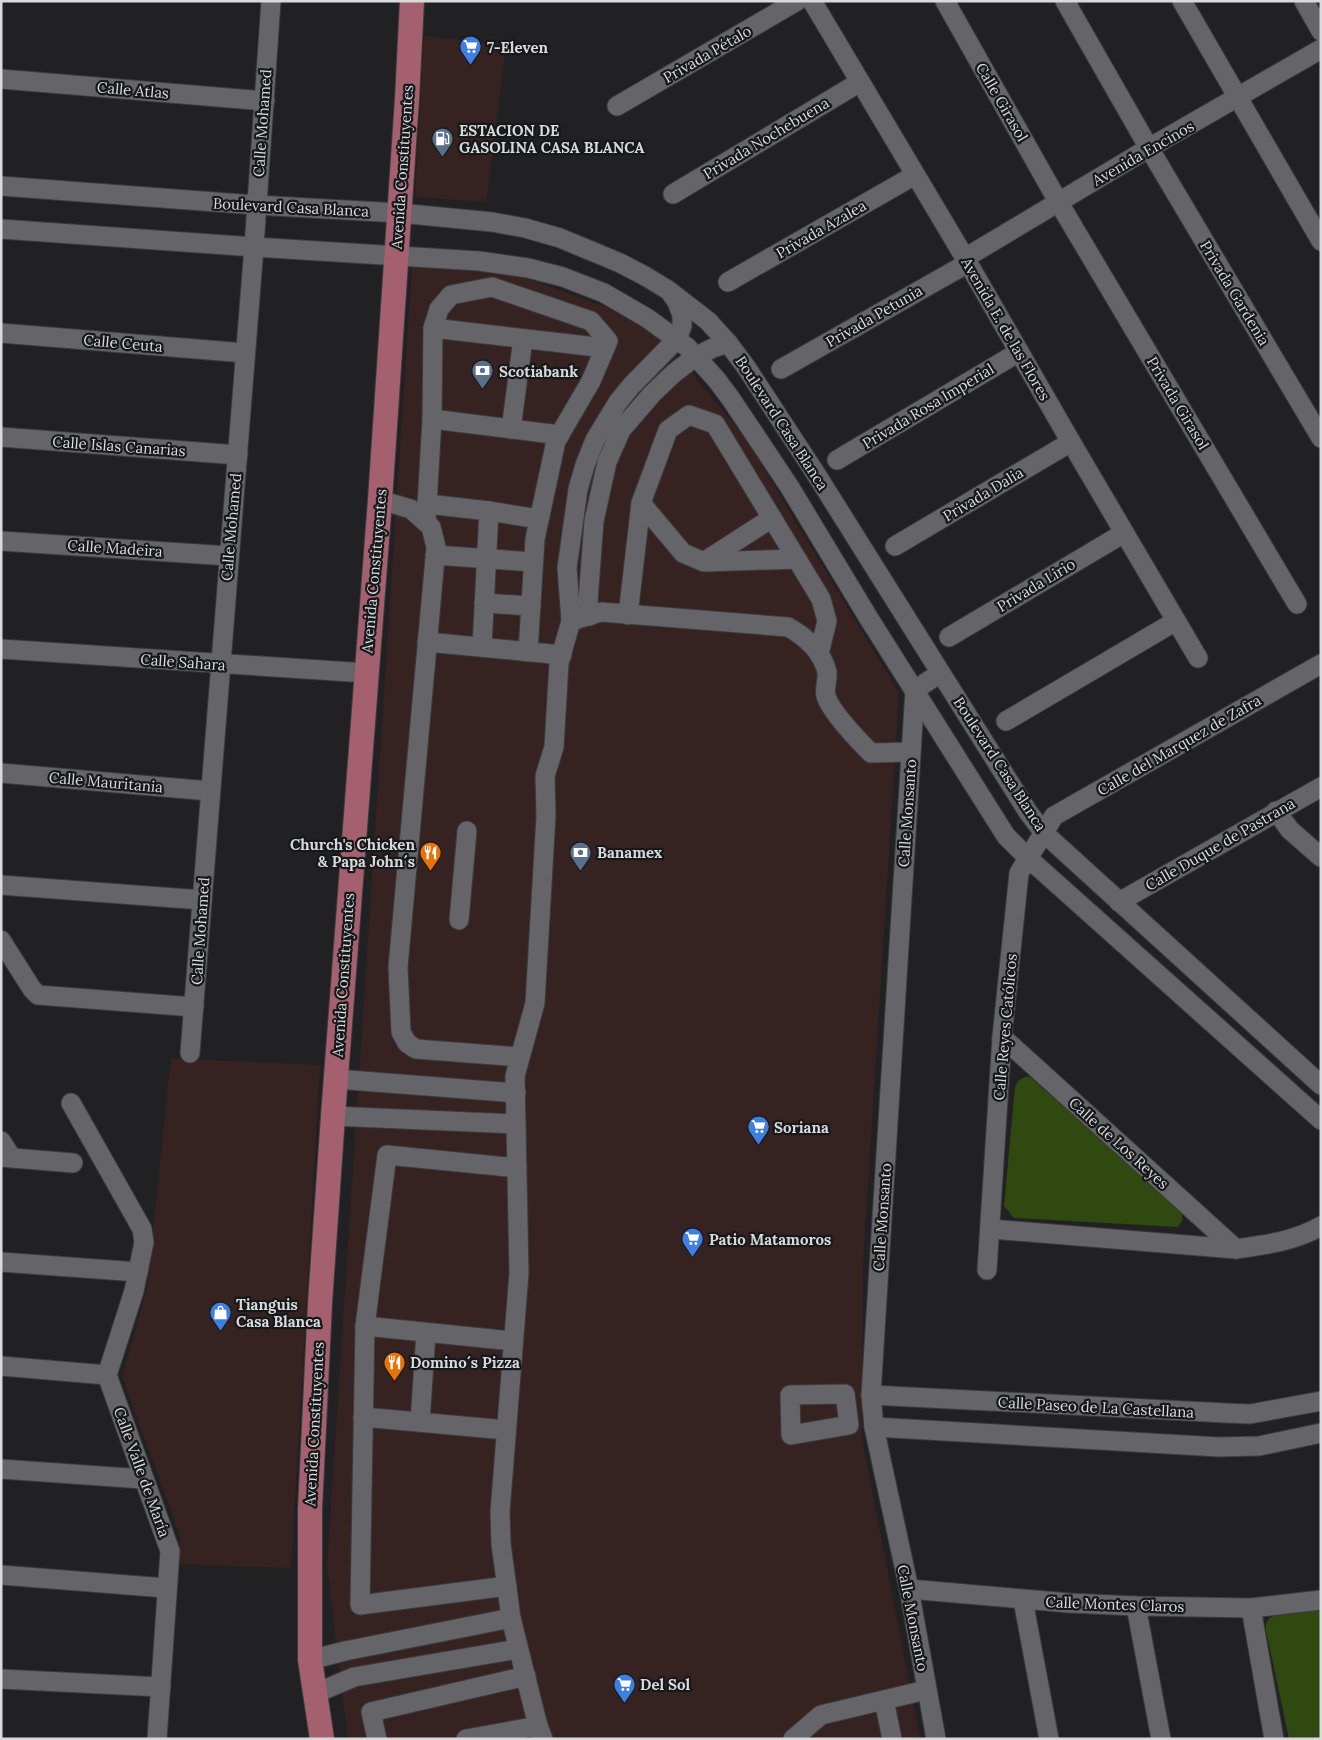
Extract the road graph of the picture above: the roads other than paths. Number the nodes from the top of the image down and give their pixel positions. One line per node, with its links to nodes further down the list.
1 (271, 1): 14 (street, Calle Mohamed)
2 (412, 1): 22 (main road, Avenida Constituyentes)
3 (797, 1): 15 (street, Privada Pétalo)
4 (812, 1): 12 (street, Avenida E. de las Flores)
5 (945, 1): 20 (street, Calle Girasol)
6 (1065, 1): 16 (street, Privada Gardenia)
7 (1182, 1): 13 (street)
8 (1304, 1): 9 (street)
9 (1321, 30)
10 (1321, 49): 13 (street, Avenida Encinos)
11 (1, 79): 14 (street, Calle Atlas)
12 (860, 82): 17 (street, Avenida E. de las Flores); 19 (street, Privada Nochebuena)
13 (1238, 98): 16 (street, Avenida Encinos); 24 (street)
14 (265, 101): 21 (street, Calle Mohamed)
15 (617, 106)
16 (1149, 148): 20 (street, Avenida Encinos); 46 (street, Privada Gardenia)
17 (914, 175): 27 (street, Avenida E. de las Flores); 28 (street, Privada Azalea)
18 (1, 186): 21 (street, Boulevard Casa Blanca)
19 (673, 194)
20 (1059, 202): 27 (street, Avenida Encinos); 66 (street, Privada Girasol)
21 (256, 206): 22 (street, Boulevard Casa Blanca); 25 (street, Calle Mohamed)
22 (399, 213): 26 (main road, Avenida Constituyentes); 29 (street, Boulevard Casa Blanca)
23 (1, 229): 25 (street, Boulevard Casa Blanca)
24 (1321, 241)
25 (254, 247): 26 (street, Boulevard Casa Blanca); 38 (street, Calle Mohamed)
26 (396, 256): 30 (street, Boulevard Casa Blanca); 50 (main road, Avenida Constituyentes)
27 (966, 260): 37 (street, Avenida E. de las Flores); 40 (street, Privada Petunia)
28 (728, 282)
29 (668, 290): 34 (street); 35 (street, Boulevard Casa Blanca)
30 (648, 318): 34 (street, Boulevard Casa Blanca); 41 (street)
31 (432, 328): 33 (street); 36 (street); 42 (street)
32 (1, 333): 38 (street, Calle Ceuta)
33 (523, 338): 36 (street); 43 (street)
34 (677, 339): 39 (street, Boulevard Casa Blanca); 41 (street)
35 (728, 343): 39 (street); 82 (street, Boulevard Casa Blanca)
36 (605, 348): 44 (street)
37 (1020, 352): 47 (street, Avenida E. de las Flores); 49 (street, Privada Rosa Imperial)
38 (245, 353): 48 (street, Calle Mohamed)
39 (695, 356): 69 (street); 84 (street, Boulevard Casa Blanca)
40 (781, 369)
41 (644, 371): 70 (street)
42 (432, 419): 43 (street); 53 (street)
43 (511, 429): 44 (street)
44 (560, 435): 55 (street)
45 (1, 437): 48 (street, Calle Islas Canarias)
46 (1321, 438)
47 (1071, 442): 56 (street, Avenida E. de las Flores); 58 (street, Privada Dalia)
48 (238, 455): 60 (street, Calle Mohamed)
49 (836, 460)
50 (380, 500): 53 (street); 83 (main road, Avenida Constituyentes)
51 (641, 503): 54 (street); 64 (street); 68 (street)
52 (489, 511): 53 (street); 55 (street); 61 (street)
53 (427, 513): 59 (street)
54 (772, 518): 62 (street); 64 (street)
55 (539, 519): 63 (street)
56 (1124, 533): 71 (street, Avenida E. de las Flores); 72 (street, Privada Lirio)
57 (1, 540): 60 (street, Calle Madeira)
58 (895, 546)
59 (435, 555): 61 (street); 73 (street)
60 (229, 556): 80 (street, Calle Mohamed)
61 (486, 559): 63 (street); 65 (street)
62 (797, 559): 64 (street); 77 (street)
63 (533, 562): 67 (street)
64 (704, 562)
65 (484, 603): 67 (street); 74 (street)
66 (1297, 604)
67 (531, 606): 76 (street)
68 (628, 615): 69 (street); 77 (street)
69 (590, 616): 70 (street)
70 (571, 621): 78 (street)
71 (1176, 621): 79 (street, Avenida E. de las Flores); 85 (street)
72 (949, 636)
73 (427, 642): 74 (street); 105 (street)
74 (482, 647): 76 (street)
75 (1, 650): 80 (street, Calle Sahara)
76 (528, 652): 78 (street)
77 (819, 654): 86 (street)
78 (562, 655): 105 (street)
79 (1198, 658)
80 (220, 664): 83 (street, Calle Sahara); 89 (street, Calle Mohamed)
81 (1321, 664): 92 (street, Calle del Marquez de Zafra)
82 (940, 672): 84 (street); 92 (street, Boulevard Casa Blanca)
83 (366, 673): 106 (main road, Avenida Constituyentes)
84 (915, 690): 86 (street, Calle Monsanto); 94 (street, Boulevard Casa Blanca)
85 (1006, 721)
86 (911, 752): 130 (street, Calle Monsanto)
87 (1, 773): 89 (street, Calle Mauritania)
88 (1321, 786): 90 (street, Calle Duque de Pastrana)
89 (210, 791): 96 (street, Calle Mohamed)
90 (1276, 811): 93 (street); 97 (street, Calle Duque de Pastrana)
91 (467, 830): 98 (street)
92 (1044, 833): 94 (street, Calle Reyes Católicos); 97 (street, Boulevard Casa Blanca)
93 (1321, 857)
94 (1028, 858): 101 (street, Boulevard Casa Blanca); 103 (street, Calle Reyes Católicos)
95 (1, 885): 96 (street)
96 (202, 900): 102 (street, Calle Mohamed)
97 (1119, 902): 100 (street, Boulevard Casa Blanca)
98 (459, 920)
99 (1, 940): 102 (street)
100 (1163, 942): 101 (street); 107 (street, Boulevard Casa Blanca)
101 (1145, 961): 111 (street, Boulevard Casa Blanca)
102 (194, 1007): 104 (street, Calle Mohamed)
103 (1002, 1037): 118 (street, Calle Reyes Católicos); 119 (street, Calle de Los Reyes)
104 (190, 1053)
105 (520, 1057): 108 (street)
106 (336, 1079): 108 (street); 110 (main road, Avenida Constituyentes)
107 (1321, 1085)
108 (516, 1093): 112 (street)
109 (71, 1103): 122 (street)
110 (332, 1116): 112 (street); 147 (main road, Avenida Constituyentes)
111 (1321, 1120)
112 (516, 1124): 116 (street)
113 (1, 1141): 114 (street)
114 (7, 1158): 115 (street)
115 (73, 1163)
116 (517, 1168): 123 (street); 125 (street)
117 (1321, 1226): 119 (street)
118 (991, 1229): 119 (street); 121 (street, Calle Reyes Católicos)
119 (1236, 1249)
120 (1, 1262): 122 (street)
121 (988, 1270)
122 (138, 1272): 127 (street)
123 (365, 1326): 124 (street); 131 (street)
124 (426, 1333): 125 (street); 132 (street)
125 (513, 1341): 133 (street)
126 (1, 1366): 127 (street)
127 (107, 1375): 136 (street, Calle Valle de María)
128 (1321, 1400): 130 (street, Calle Paseo de La Castellana)
129 (847, 1407): 130 (street)
130 (872, 1411): 134 (street); 140 (street, Calle Monsanto)
131 (363, 1417): 132 (street); 138 (street)
132 (420, 1422): 133 (street)
133 (506, 1430): 138 (street)
134 (1321, 1433)
135 (1, 1469): 136 (street)
136 (143, 1479): 139 (street, Calle Valle de María)
137 (1, 1575): 139 (street)
138 (507, 1586): 145 (street)
139 (166, 1588): 150 (street, Calle Valle de María)
140 (909, 1589): 141 (street, Calle Montes Claros); 151 (street, Calle Monsanto)
141 (1023, 1600): 143 (street, Calle Montes Claros); 162 (street)
142 (1321, 1600): 144 (street, Calle Montes Claros)
143 (1136, 1606): 144 (street, Calle Montes Claros); 163 (street)
144 (1250, 1608): 164 (street)
145 (511, 1618): 146 (street); 147 (street)
146 (518, 1648): 148 (street); 152 (street)
147 (310, 1660): 152 (main road, Avenida Constituyentes)
148 (526, 1676): 154 (street); 159 (street)
149 (1, 1679): 150 (street)
150 (161, 1687): 157 (street, Calle Valle de María)
151 (926, 1690): 153 (street); 161 (street, Calle Monsanto)
152 (314, 1694): 158 (main road, Avenida Constituyentes)
153 (884, 1700): 155 (street); 160 (street)
154 (540, 1733): 156 (street)
155 (798, 1737)
156 (476, 1738)
157 (157, 1739)
158 (322, 1739)
159 (377, 1739)
160 (892, 1739)
161 (936, 1739)
162 (1049, 1739)
163 (1161, 1739)
164 (1274, 1739)

